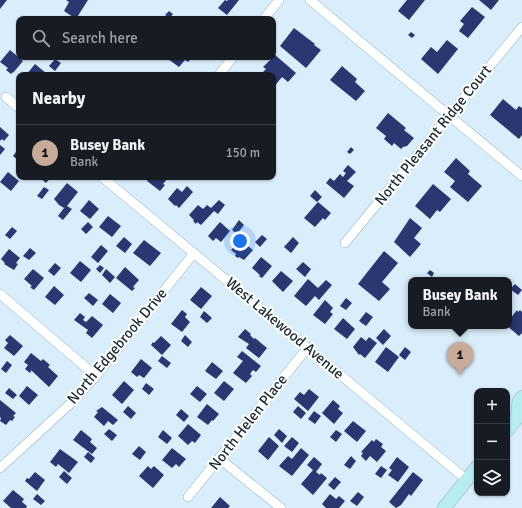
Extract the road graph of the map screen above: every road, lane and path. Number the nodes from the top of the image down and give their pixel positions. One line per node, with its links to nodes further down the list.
1 (279, 0): 3 (street)
2 (310, 0): 9 (street)
3 (266, 16)
4 (522, 27): 9 (street, North Pleasant Ridge Court)
5 (231, 60): 6 (street)
6 (221, 72)
7 (6, 97): 8 (street)
8 (16, 105)
9 (449, 116): 10 (street); 12 (street, North Pleasant Ridge Court)
10 (522, 176)
11 (106, 180): 13 (street, West Lakewood Avenue)
12 (345, 243)
13 (194, 253): 15 (street, West Lakewood Avenue); 16 (street, North Edgebrook Drive)
14 (0, 294): 16 (street)
15 (308, 347): 20 (street, North Helen Place); 23 (street, West Lakewood Avenue)
16 (96, 376): 21 (street, North Edgebrook Drive)
17 (522, 397): 18 (main road)
18 (520, 418): 19 (main road)
19 (510, 428)
20 (220, 459): 24 (street, North Helen Place); 25 (street)
21 (0, 468)
22 (474, 471): 23 (main road)
23 (467, 480): 26 (main road)
24 (188, 498)
25 (281, 508)
26 (444, 508)

